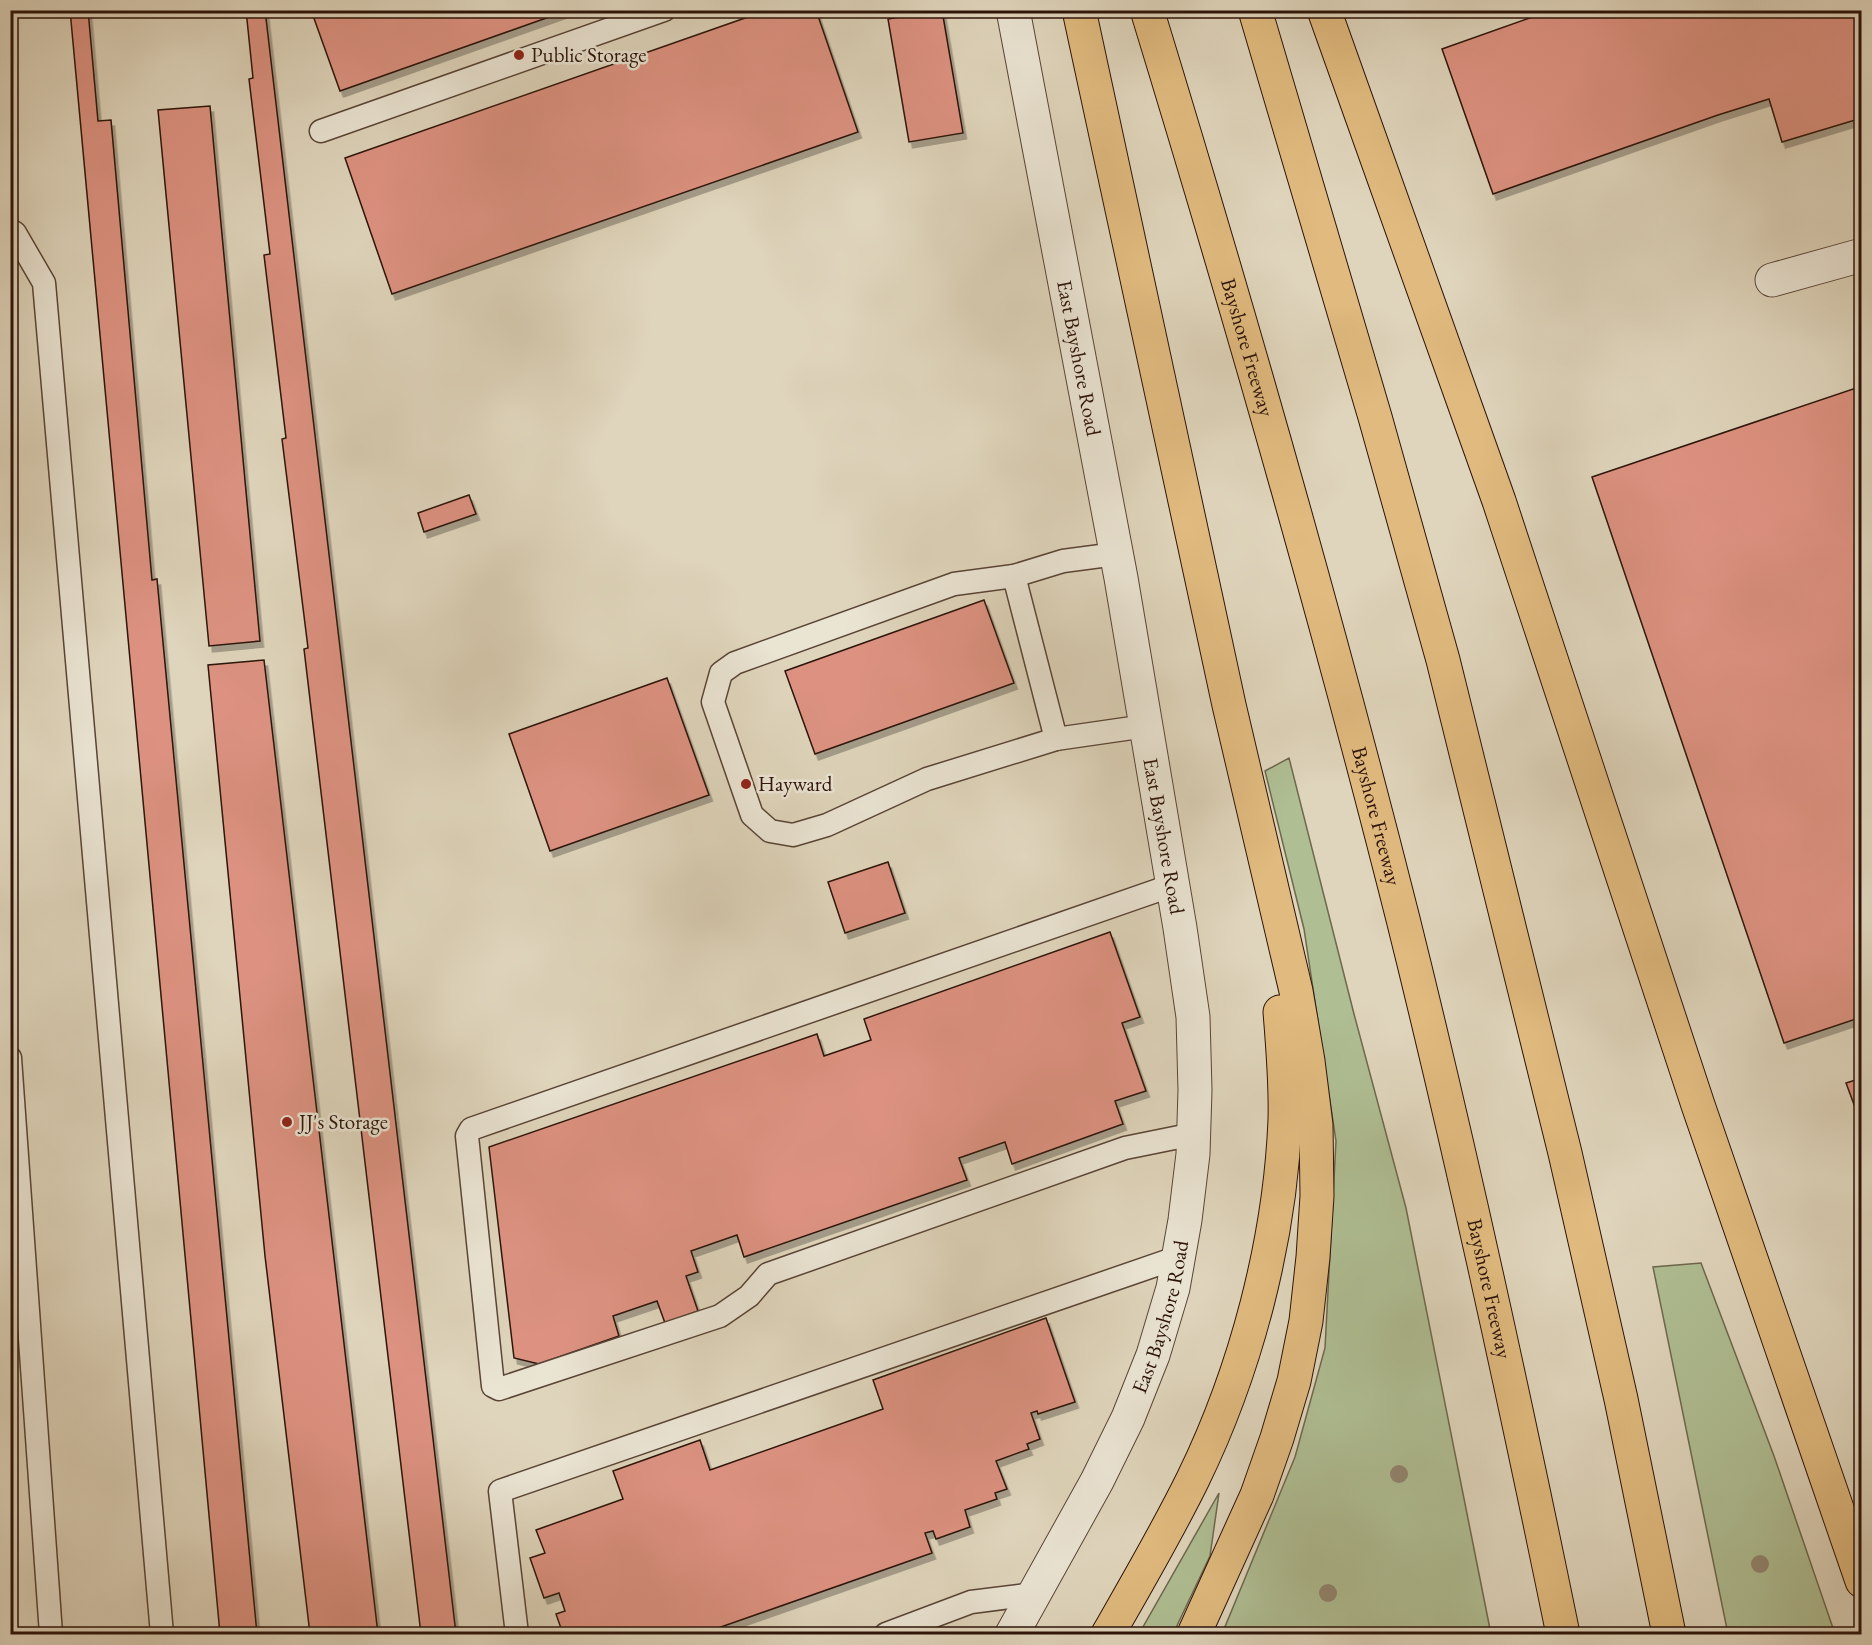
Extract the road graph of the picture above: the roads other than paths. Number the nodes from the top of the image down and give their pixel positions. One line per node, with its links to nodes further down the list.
1 (664, 10): 7 (lane)
2 (1013, 10): 11 (street, East Bayshore Road)
3 (1079, 10): 13 (highway)
4 (1147, 10): 29 (highway, Bayshore Freeway)
5 (1255, 10): 30 (highway)
6 (1324, 10): 20 (highway)
7 (321, 131)
8 (10, 230): 23 (lane)
9 (1862, 255): 10 (street)
10 (1772, 280)
11 (1116, 555): 12 (lane); 14 (street, East Bayshore Road)
12 (1014, 576): 15 (lane); 15 (lane)
13 (1229, 705): 27 (highway); 28 (highway)
14 (1146, 726): 15 (lane); 16 (street, East Bayshore Road)
15 (1056, 739)
16 (1173, 885): 18 (street, East Bayshore Road); 18 (lane)
17 (10, 1058): 22 (lane)
18 (1194, 1134): 19 (street, East Bayshore Road)
19 (1179, 1257): 21 (street, East Bayshore Road); 24 (lane)
20 (1862, 1581)
21 (1034, 1594): 25 (lane); 26 (street, East Bayshore Road)
22 (51, 1635)
23 (162, 1635)
24 (518, 1635)
25 (886, 1635)
26 (1012, 1635)
27 (1108, 1635)
28 (1194, 1635)
29 (1563, 1635)
30 (1669, 1635)

